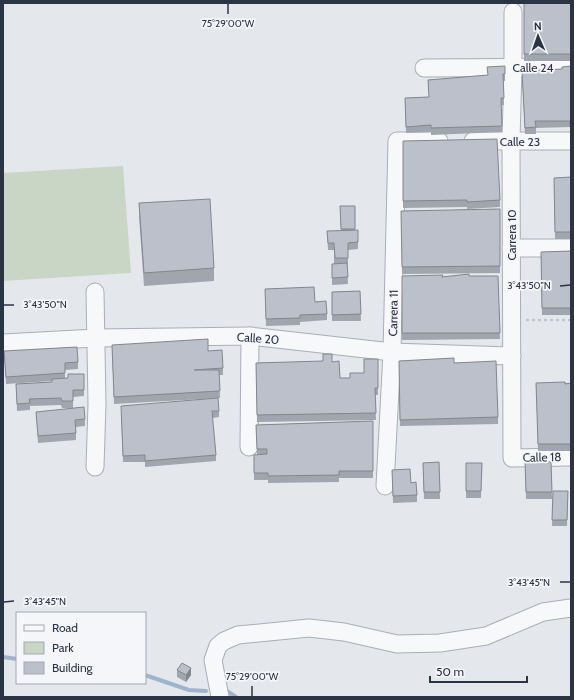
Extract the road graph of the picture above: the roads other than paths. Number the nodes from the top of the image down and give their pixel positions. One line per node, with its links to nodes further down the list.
1 (513, 12): 2 (street, Carrera 10)
2 (513, 67): 3 (street, Calle 24); 4 (street, Calle 24); 5 (street, Carrera 10)
3 (571, 67)
4 (424, 68)
5 (511, 140): 6 (street, Calle 23); 7 (street, Calle 23); 9 (street, Carrera 10)
6 (397, 141): 12 (street, Carrera 11)
7 (571, 141)
8 (493, 215): 9 (street)
9 (511, 215): 10 (street, Carrera 10)
10 (511, 248): 11 (street); 19 (street, Carrera 10)
11 (571, 248)
12 (393, 280): 13 (street); 18 (street, Carrera 11)
13 (412, 280)
14 (95, 292): 16 (street)
15 (250, 336): 16 (street, Calle 20); 18 (street, Calle 20); 20 (street)
16 (96, 338): 17 (street, Calle 20); 23 (street)
17 (3, 343)
18 (392, 352): 19 (street, Calle 20); 24 (street, Carrera 11)
19 (512, 356): 22 (street, Carrera 10)
20 (249, 447)
21 (571, 457): 22 (street, Calle 18)
22 (512, 458)
23 (95, 467)
24 (385, 486)
25 (571, 608): 26 (street)
26 (220, 697)

